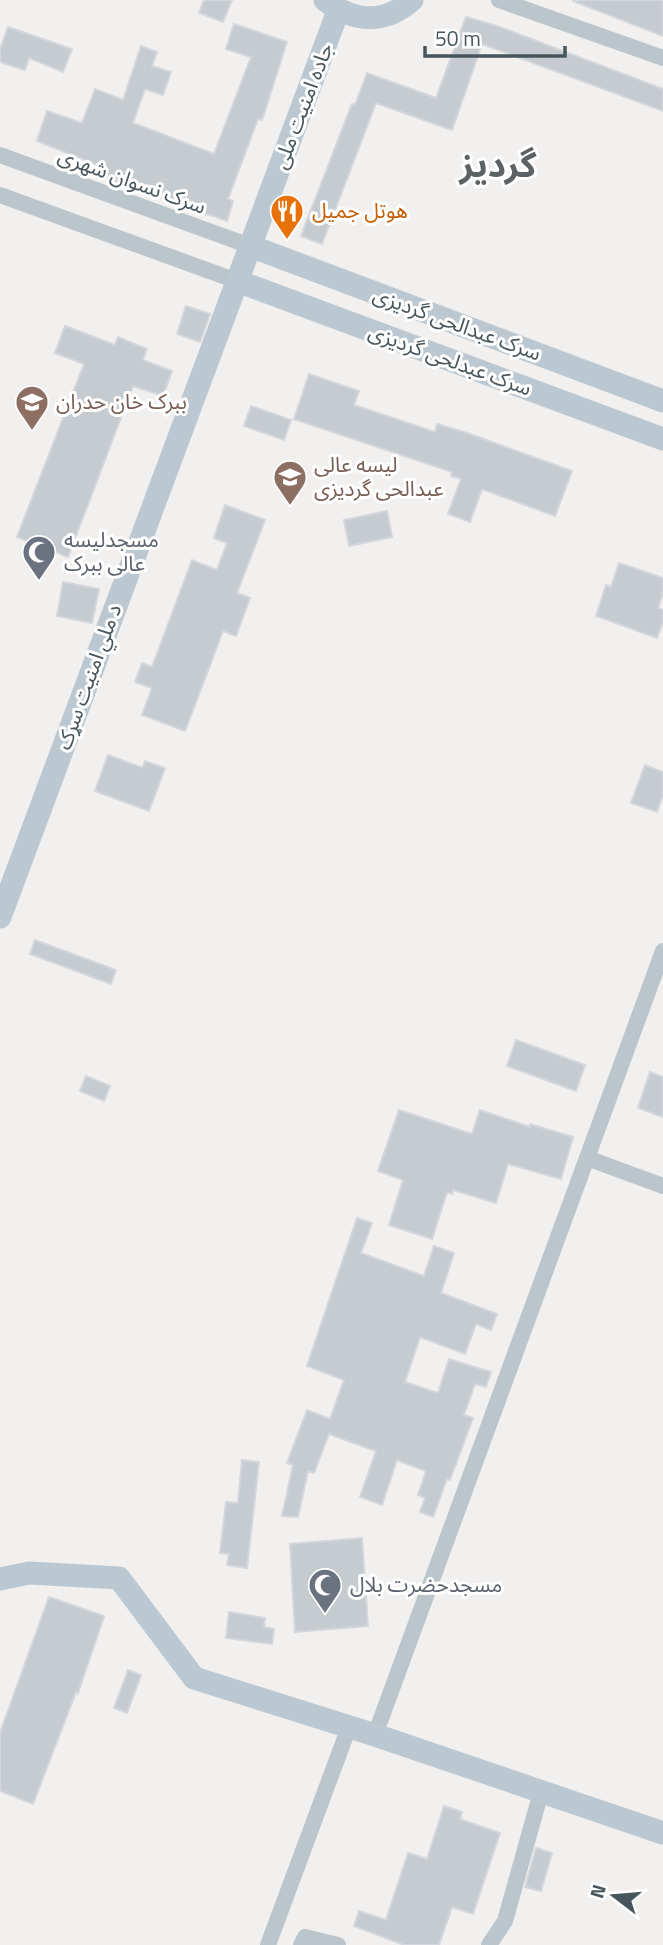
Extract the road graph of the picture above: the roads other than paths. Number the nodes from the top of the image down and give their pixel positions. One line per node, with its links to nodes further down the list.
1 (412, 0): 3 (street)
2 (499, 0): 4 (street)
3 (332, 5): 7 (street, جاده امنیت ملی)
4 (663, 58)
5 (0, 156): 7 (street, سرک نسوان شهری)
6 (0, 195): 8 (street)
7 (250, 247): 8 (street, جاده امنیت ملی); 9 (street, سرک عبدالحی گردیزی)
8 (237, 281): 10 (street, سرک عبدلحی گردیزی); 11 (street, د ملي امنیت سړک)
9 (663, 401)
10 (663, 439)
11 (0, 917)
12 (663, 951): 13 (street)
13 (658, 978): 14 (street)
14 (587, 1158): 15 (street); 18 (street)
15 (663, 1186)
16 (0, 1579): 17 (street)
17 (349, 1727): 18 (street); 21 (street)
18 (374, 1735): 19 (street)
19 (541, 1792): 20 (street); 24 (street)
20 (663, 1833)
21 (268, 1945)
22 (301, 1945): 23 (street)
23 (338, 1945)
24 (489, 1945)

